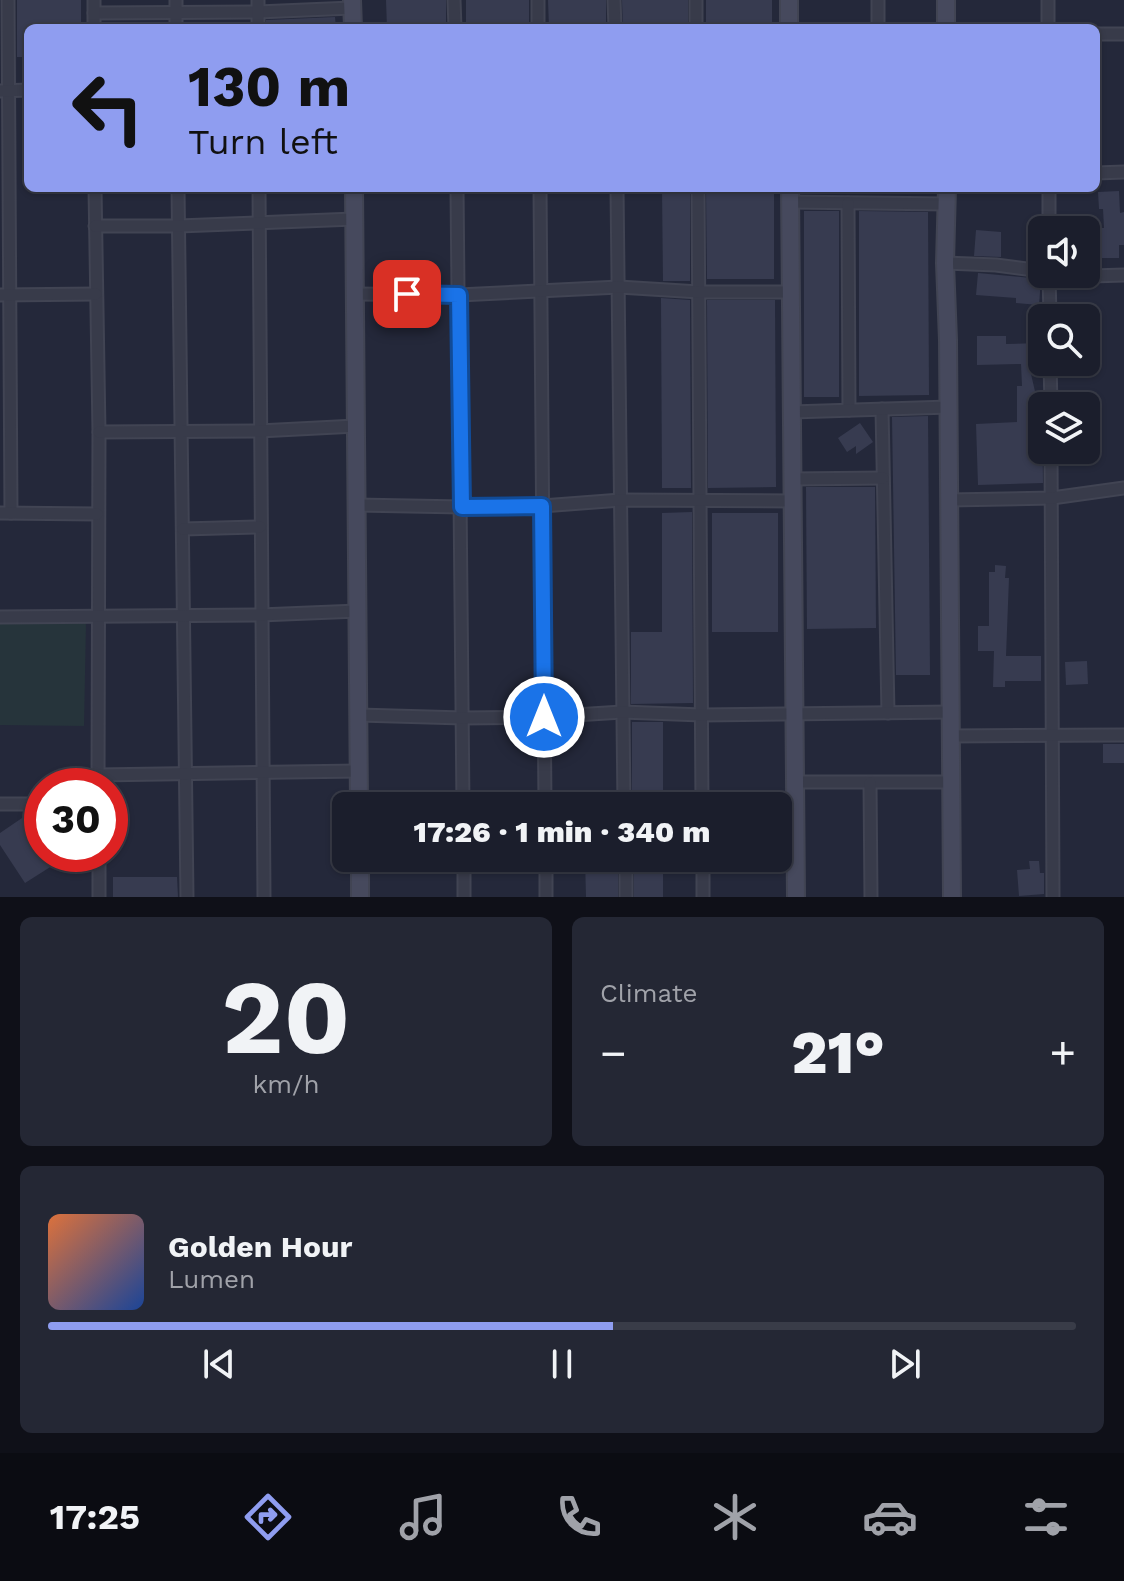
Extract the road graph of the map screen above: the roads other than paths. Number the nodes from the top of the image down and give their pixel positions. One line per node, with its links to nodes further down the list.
1 (8, 0): 26 (street)
2 (454, 0): 15 (street)
3 (538, 0): 16 (street)
4 (614, 0): 17 (street)
5 (696, 0): 18 (street)
6 (789, 0): 19 (street)
7 (878, 0): 20 (street)
8 (946, 0): 21 (street)
9 (1048, 0): 22 (street)
10 (352, 4): 13 (street); 14 (street)
11 (94, 6): 12 (street)
12 (176, 6): 13 (street)
13 (258, 6)
14 (353, 24)
15 (455, 24)
16 (538, 24)
17 (615, 24)
18 (696, 24)
19 (789, 24)
20 (878, 24)
21 (946, 24)
22 (1048, 24)
23 (1100, 34): 24 (street)
24 (1124, 34)
25 (24, 90): 26 (street)
26 (4, 91): 58 (street)
27 (1124, 172): 28 (street)
28 (1100, 173)
29 (95, 192): 46 (street)
30 (178, 192): 47 (street)
31 (259, 192): 45 (street)
32 (354, 192): 44 (street)
33 (457, 192): 59 (street)
34 (540, 192): 53 (street)
35 (617, 192): 52 (street)
36 (698, 192): 54 (street)
37 (881, 192): 42 (street)
38 (1049, 192): 43 (street)
39 (790, 195): 41 (street); 55 (street)
40 (947, 196): 42 (street); 48 (street)
41 (848, 203): 42 (street); 62 (street)
42 (881, 203)
43 (1049, 216)
44 (354, 219): 45 (street); 57 (street)
45 (260, 222): 47 (street); 65 (street)
46 (95, 226): 47 (street); 56 (street)
47 (179, 226): 67 (street)
48 (945, 263): 49 (street); 60 (street)
49 (1028, 269)
50 (1124, 275): 51 (street)
51 (1100, 276)
52 (619, 287): 53 (street); 54 (street); 73 (street)
53 (541, 292): 59 (street); 78 (street)
54 (699, 292): 55 (street); 76 (street)
55 (791, 292): 63 (street)
56 (96, 294): 58 (street); 66 (street)
57 (355, 294): 59 (street); 64 (street)
58 (6, 295): 80 (street)
59 (459, 295): 79 (street)
60 (949, 407): 61 (street); 74 (street)
61 (882, 409): 62 (street); 69 (street)
62 (849, 410): 63 (street)
63 (792, 412): 70 (street)
64 (356, 426): 65 (street); 77 (street)
65 (259, 431): 67 (street); 82 (street)
66 (99, 432): 67 (street); 81 (street)
67 (182, 432): 83 (street)
68 (1051, 464): 72 (street)
69 (883, 478): 70 (street); 91 (street)
70 (792, 479): 75 (street)
71 (1124, 488): 72 (street)
72 (1052, 498): 74 (street); 97 (street)
73 (621, 500): 76 (street); 78 (street); 89 (street)
74 (949, 500): 90 (street)
75 (793, 501): 76 (street); 92 (street)
76 (701, 503): 94 (street)
77 (357, 505): 79 (street); 84 (street)
78 (542, 506): 79 (street); 95 (street)
79 (462, 507): 96 (street)
80 (6, 513): 81 (street)
81 (97, 514): 87 (street)
82 (260, 527): 83 (street); 86 (street)
83 (183, 529): 85 (street)
84 (358, 611): 86 (street); 93 (street)
85 (184, 615): 86 (street); 87 (street); 103 (street)
86 (260, 615): 102 (street)
87 (97, 616): 88 (street); 100 (street)
88 (0, 617)
89 (622, 712): 94 (street); 95 (street); 111 (street)
90 (951, 712): 91 (street); 99 (street)
91 (888, 713): 92 (street)
92 (795, 714): 94 (street); 105 (street)
93 (359, 715): 96 (street); 101 (street)
94 (702, 715): 112 (street)
95 (544, 717): 96 (street); 110 (street)
96 (463, 718): 109 (street)
97 (1052, 735): 98 (street); 99 (street); 132 (street)
98 (1124, 735)
99 (951, 736): 106 (street)
100 (98, 768)
101 (359, 771): 102 (street); 108 (street)
102 (263, 774): 103 (street); 123 (street)
103 (186, 775): 104 (street); 122 (street)
104 (128, 779)
105 (794, 782): 107 (street); 129 (street)
106 (951, 782): 107 (street); 131 (street)
107 (870, 783): 130 (street)
108 (359, 792)
109 (463, 792)
110 (545, 792)
111 (624, 792)
112 (702, 792)
113 (0, 804): 114 (street)
114 (24, 804)
115 (99, 872): 121 (street)
116 (360, 872): 124 (street)
117 (464, 872): 125 (street)
118 (546, 872): 126 (street)
119 (626, 872): 127 (street)
120 (703, 872): 128 (street)
121 (99, 897)
122 (187, 897)
123 (264, 897)
124 (360, 897)
125 (464, 897)
126 (546, 897)
127 (626, 897)
128 (703, 897)
129 (796, 897)
130 (871, 897)
131 (952, 897)
132 (1053, 897)

